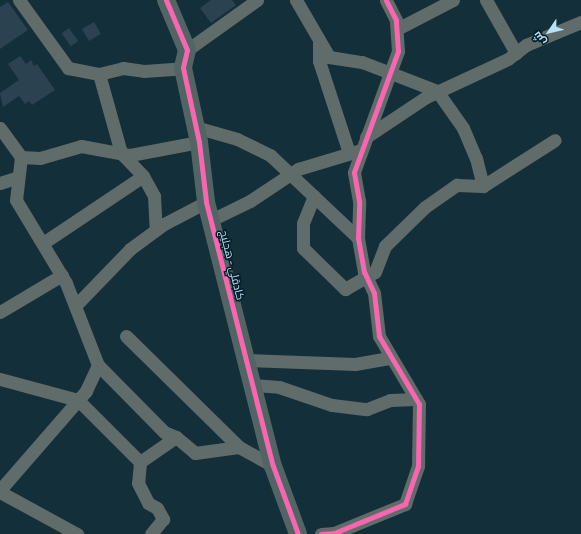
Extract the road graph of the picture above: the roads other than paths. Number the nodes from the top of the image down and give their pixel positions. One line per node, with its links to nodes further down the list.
1 (19, 0): 15 (street)
2 (166, 0): 11 (street)
3 (257, 0): 11 (street)
4 (296, 0): 10 (street)
5 (386, 0): 9 (street)
6 (453, 0): 9 (street)
7 (486, 0): 12 (street)
8 (581, 22): 12 (street)
9 (396, 29): 14 (street)
10 (319, 43): 14 (street); 21 (street)
11 (187, 50): 13 (street, كادقلي - هجليج)
12 (516, 53): 16 (street)
13 (183, 68): 15 (street); 18 (street, كادقلي - هجليج)
14 (390, 73): 16 (street); 19 (street)
15 (99, 74): 22 (street)
16 (437, 91): 19 (street); 28 (street)
17 (0, 128): 23 (street)
18 (197, 135): 22 (street); 24 (street); 30 (street, كادقلي - هجليج)
19 (366, 137): 21 (street)
20 (555, 140): 28 (street)
21 (355, 151): 24 (street); 33 (street)
22 (121, 153): 23 (street); 25 (street)
23 (21, 157): 26 (street)
24 (290, 174): 29 (street); 31 (street)
25 (142, 176): 32 (street); 34 (street)
26 (18, 177): 27 (street); 34 (street)
27 (0, 182)
28 (483, 186): 36 (street)
29 (314, 196): 33 (street); 36 (street)
30 (206, 202): 31 (street, كادقلي - هجليج); 32 (street)
31 (210, 220): 41 (street, كادقلي - هجليج)
32 (156, 230): 37 (street)
33 (358, 238): 36 (street)
34 (43, 243): 35 (street)
35 (62, 275): 37 (street); 38 (street)
36 (367, 279): 40 (street)
37 (76, 305): 42 (street)
38 (0, 312)
39 (126, 336): 48 (street)
40 (390, 358): 41 (street); 45 (street)
41 (246, 360): 44 (street, كادقلي - هجليج)
42 (98, 365): 46 (street); 47 (street)
43 (0, 380): 46 (street)
44 (252, 385): 45 (street); 50 (street, كادقلي - هجليج)
45 (416, 399): 55 (street)
46 (78, 400): 49 (street); 51 (street)
47 (176, 437): 48 (street); 49 (street)
48 (239, 447): 50 (street)
49 (140, 462): 53 (street)
50 (273, 466): 54 (street, كادقلي - هجليج)
51 (0, 491): 52 (street)
52 (77, 534)
53 (151, 534)
54 (298, 534)
55 (321, 534)

